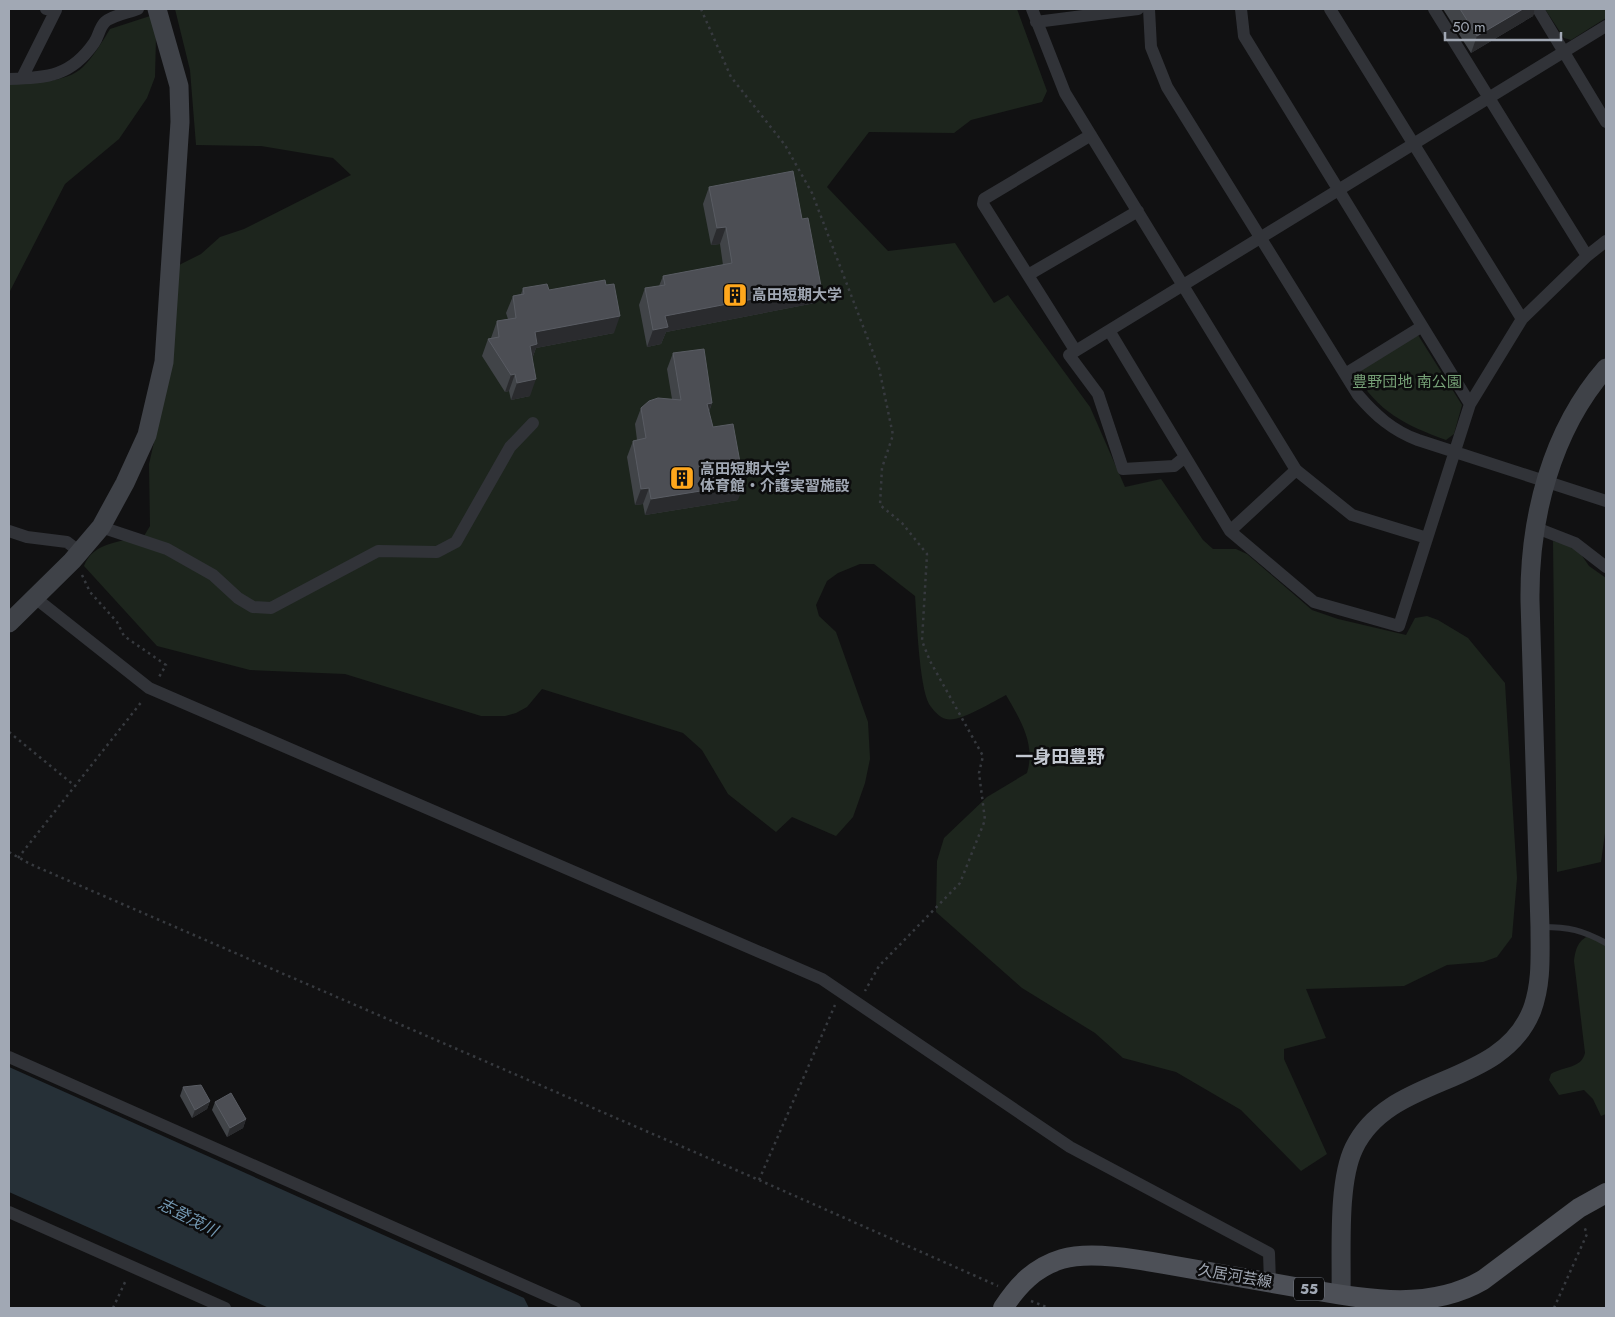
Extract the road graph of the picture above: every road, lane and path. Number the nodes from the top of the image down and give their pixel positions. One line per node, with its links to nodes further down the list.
1 (46, 9): 15 (street)
2 (138, 9): 15 (street)
3 (158, 9): 41 (street)
4 (701, 9): 58 (path)
5 (1032, 9): 12 (street)
6 (1138, 9): 12 (street)
7 (1149, 9): 23 (street)
8 (1241, 9): 21 (street)
9 (1330, 9): 20 (street)
10 (1434, 9): 17 (street)
11 (1538, 9): 14 (street)
12 (1036, 22): 19 (street)
13 (1606, 26): 14 (street)
14 (1564, 52): 17 (street); 18 (street)
15 (22, 78): 16 (street)
16 (9, 79)
17 (1490, 99): 20 (street); 25 (street)
18 (1606, 122)
19 (1091, 135): 22 (street); 26 (street)
20 (1413, 146): 21 (street); 28 (street)
21 (1338, 192): 23 (street); 29 (street)
22 (1138, 211): 26 (street); 27 (street)
23 (1262, 237): 27 (street); 33 (street)
24 (1606, 241): 25 (street)
25 (1587, 256): 28 (street)
26 (1028, 275): 31 (street)
27 (1184, 286): 30 (street); 38 (street)
28 (1522, 319): 34 (street)
29 (1421, 327): 33 (street); 34 (street)
30 (1110, 332): 31 (street); 37 (street)
31 (1074, 350): 37 (street)
32 (1606, 368): 39 (street)
33 (1344, 374): 36 (street)
34 (1470, 404): 36 (street)
35 (533, 423): 41 (street)
36 (1455, 452): 39 (street); 45 (street)
37 (1185, 457): 44 (street)
38 (1296, 470): 44 (street); 45 (street)
39 (1546, 481): 40 (street); 42 (street)
40 (1606, 501)
41 (100, 527): 46 (street)
42 (1534, 527): 47 (street); 55 (street)
43 (9, 531): 46 (street)
44 (1230, 531): 45 (street)
45 (1427, 538)
46 (77, 555): 48 (street); 50 (path)
47 (1606, 567)
48 (34, 597): 49 (street); 50 (street)
49 (9, 622)
50 (151, 689): 52 (path); 57 (street)
51 (9, 732): 52 (path)
52 (75, 786): 54 (path)
53 (9, 852): 54 (path)
54 (18, 858): 60 (path)
55 (1540, 927): 56 (lane); 66 (street)
56 (1606, 943)
57 (842, 991): 58 (street); 60 (path)
58 (858, 1004): 65 (street)
59 (9, 1057): 70 (street)
60 (759, 1180): 67 (path)
61 (1606, 1194): 62 (main road, 久居河芸線 / 55)
62 (1579, 1208): 66 (main road, 久居河芸線 / 55); 71 (path)
63 (9, 1212): 64 (street)
64 (130, 1266): 68 (path); 69 (street)
65 (1270, 1282): 66 (main road, 久居河芸線 / 55); 67 (main road, 久居河芸線 / 55)
66 (1341, 1294)
67 (1008, 1300)
68 (114, 1308)
69 (225, 1308)
70 (575, 1308)
71 (1554, 1308)

